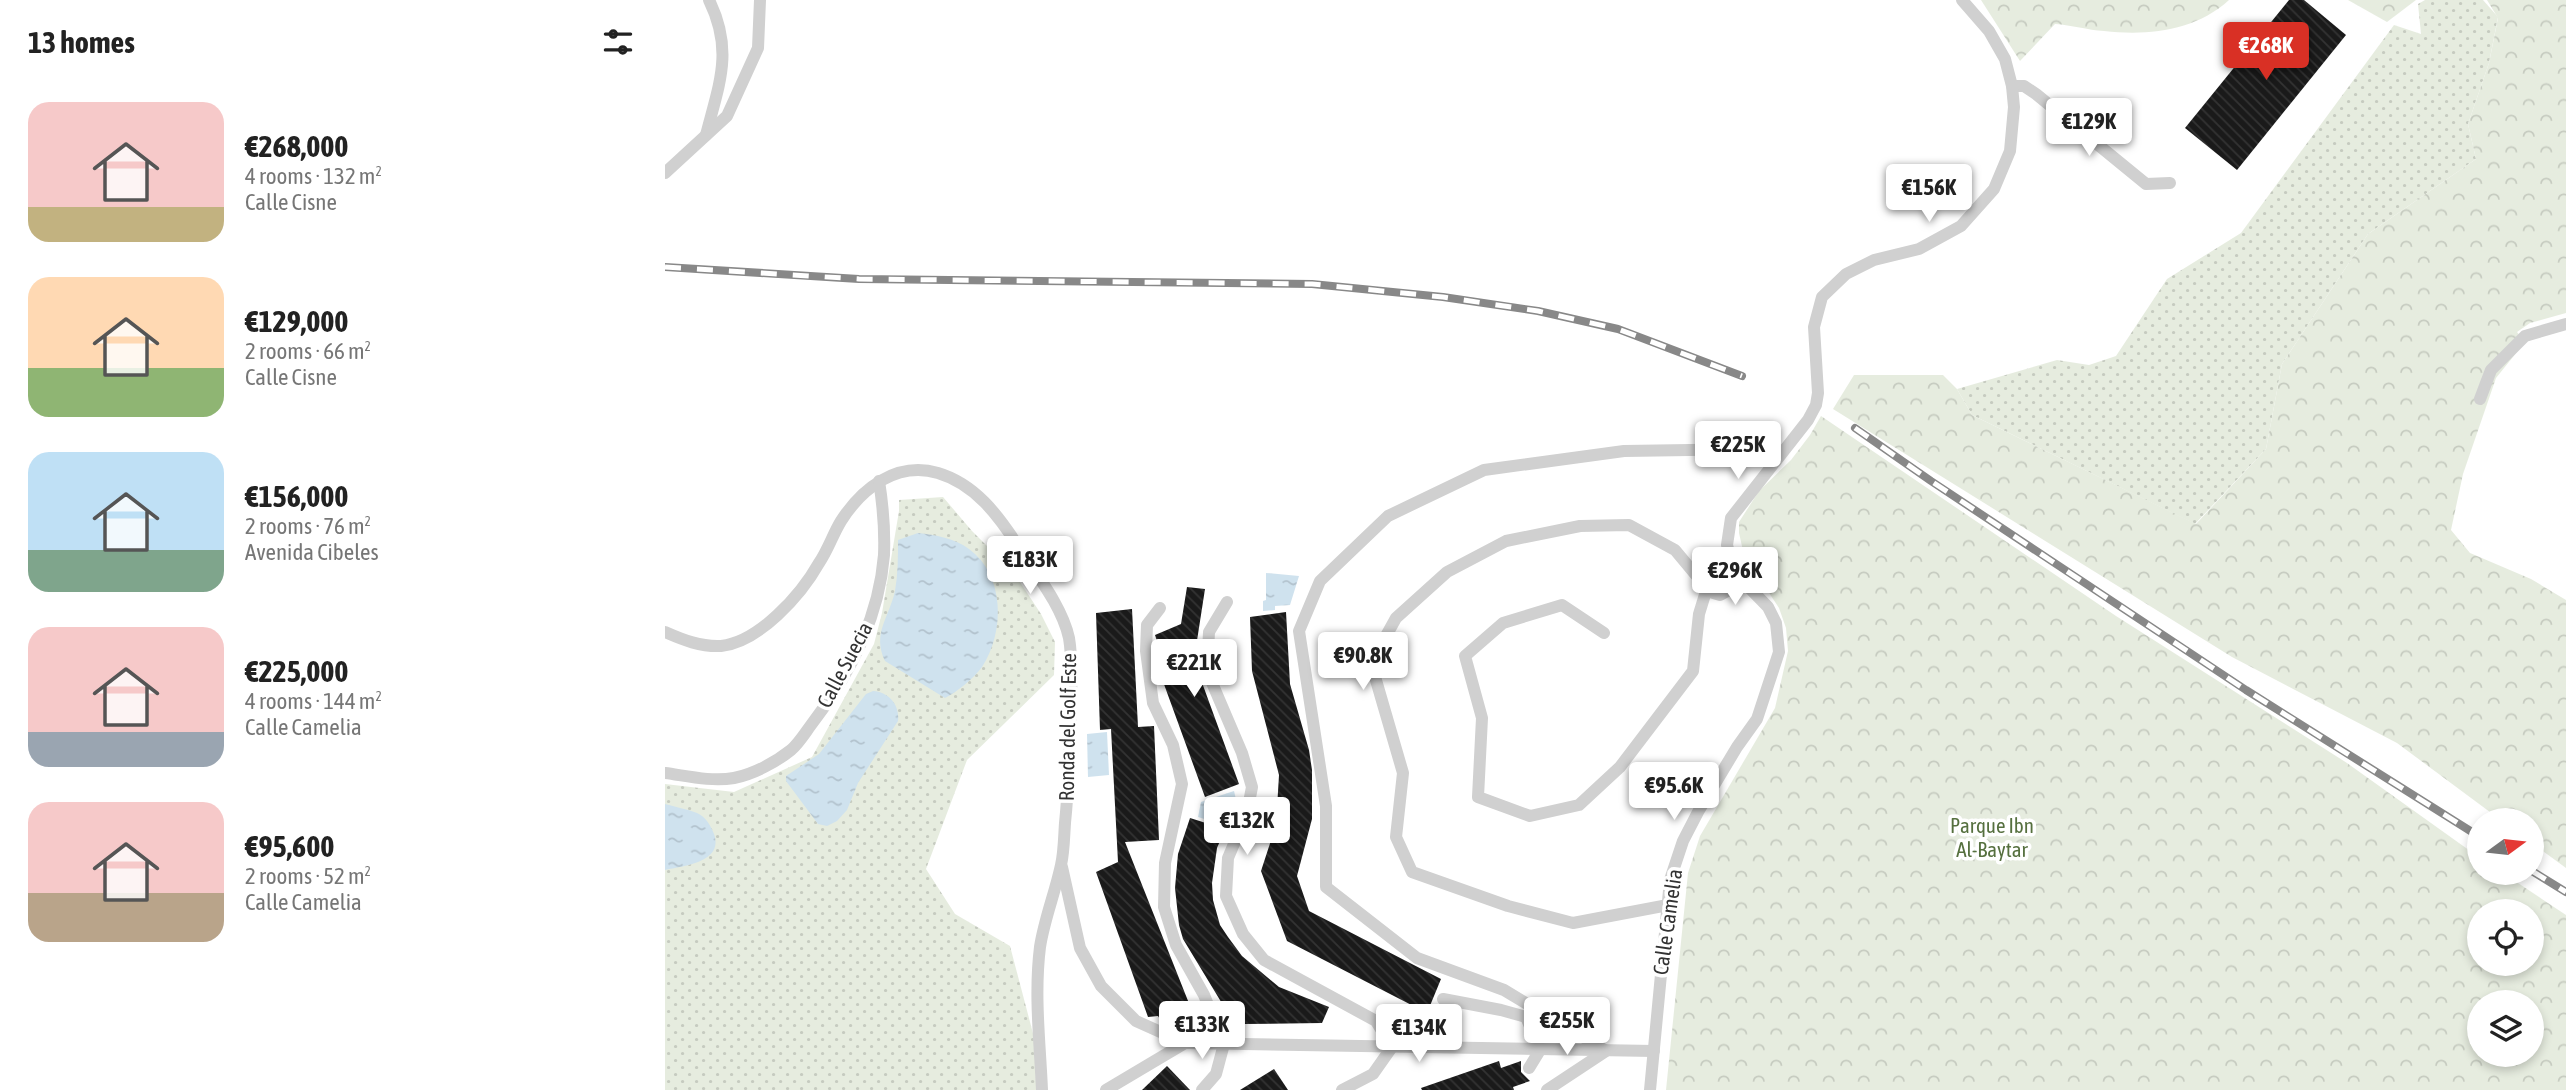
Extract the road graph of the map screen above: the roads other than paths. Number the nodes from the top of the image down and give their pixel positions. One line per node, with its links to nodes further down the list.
1 (709, 0): 5 (street)
2 (760, 0): 5 (street)
3 (1962, 0): 4 (street)
4 (2012, 86): 7 (street); 10 (street)
5 (706, 135): 6 (street)
6 (665, 173)
7 (2170, 183)
8 (2566, 324): 9 (street)
9 (2480, 399)
10 (1776, 458): 12 (street); 26 (street)
11 (879, 481): 16 (street, Ronda del Golf Este); 18 (street, Calle Suecia); 19 (street, Ronda del Golf Este)
12 (1734, 573): 13 (street); 13 (street); 20 (street, Calle Camelia)
13 (1707, 588): 17 (street); 20 (street)
14 (1227, 602): 24 (street)
15 (1160, 608): 23 (street)
16 (665, 632)
17 (1604, 633)
18 (665, 773)
19 (1061, 863): 22 (street); 29 (street, Ronda del Golf Este)
20 (1668, 905): 27 (street, Calle Camelia)
21 (1443, 999): 25 (street)
22 (1185, 1043): 23 (street); 30 (street)
23 (1224, 1044): 24 (street); 31 (street)
24 (1392, 1047): 25 (street); 32 (street)
25 (1540, 1050): 26 (street); 28 (street)
26 (1606, 1051): 27 (street); 33 (street)
27 (1654, 1051): 34 (street, Calle Camelia)
28 (1529, 1068)
29 (1042, 1090)
30 (1106, 1090)
31 (1202, 1090)
32 (1342, 1090)
33 (1547, 1090)
34 (1650, 1090)

